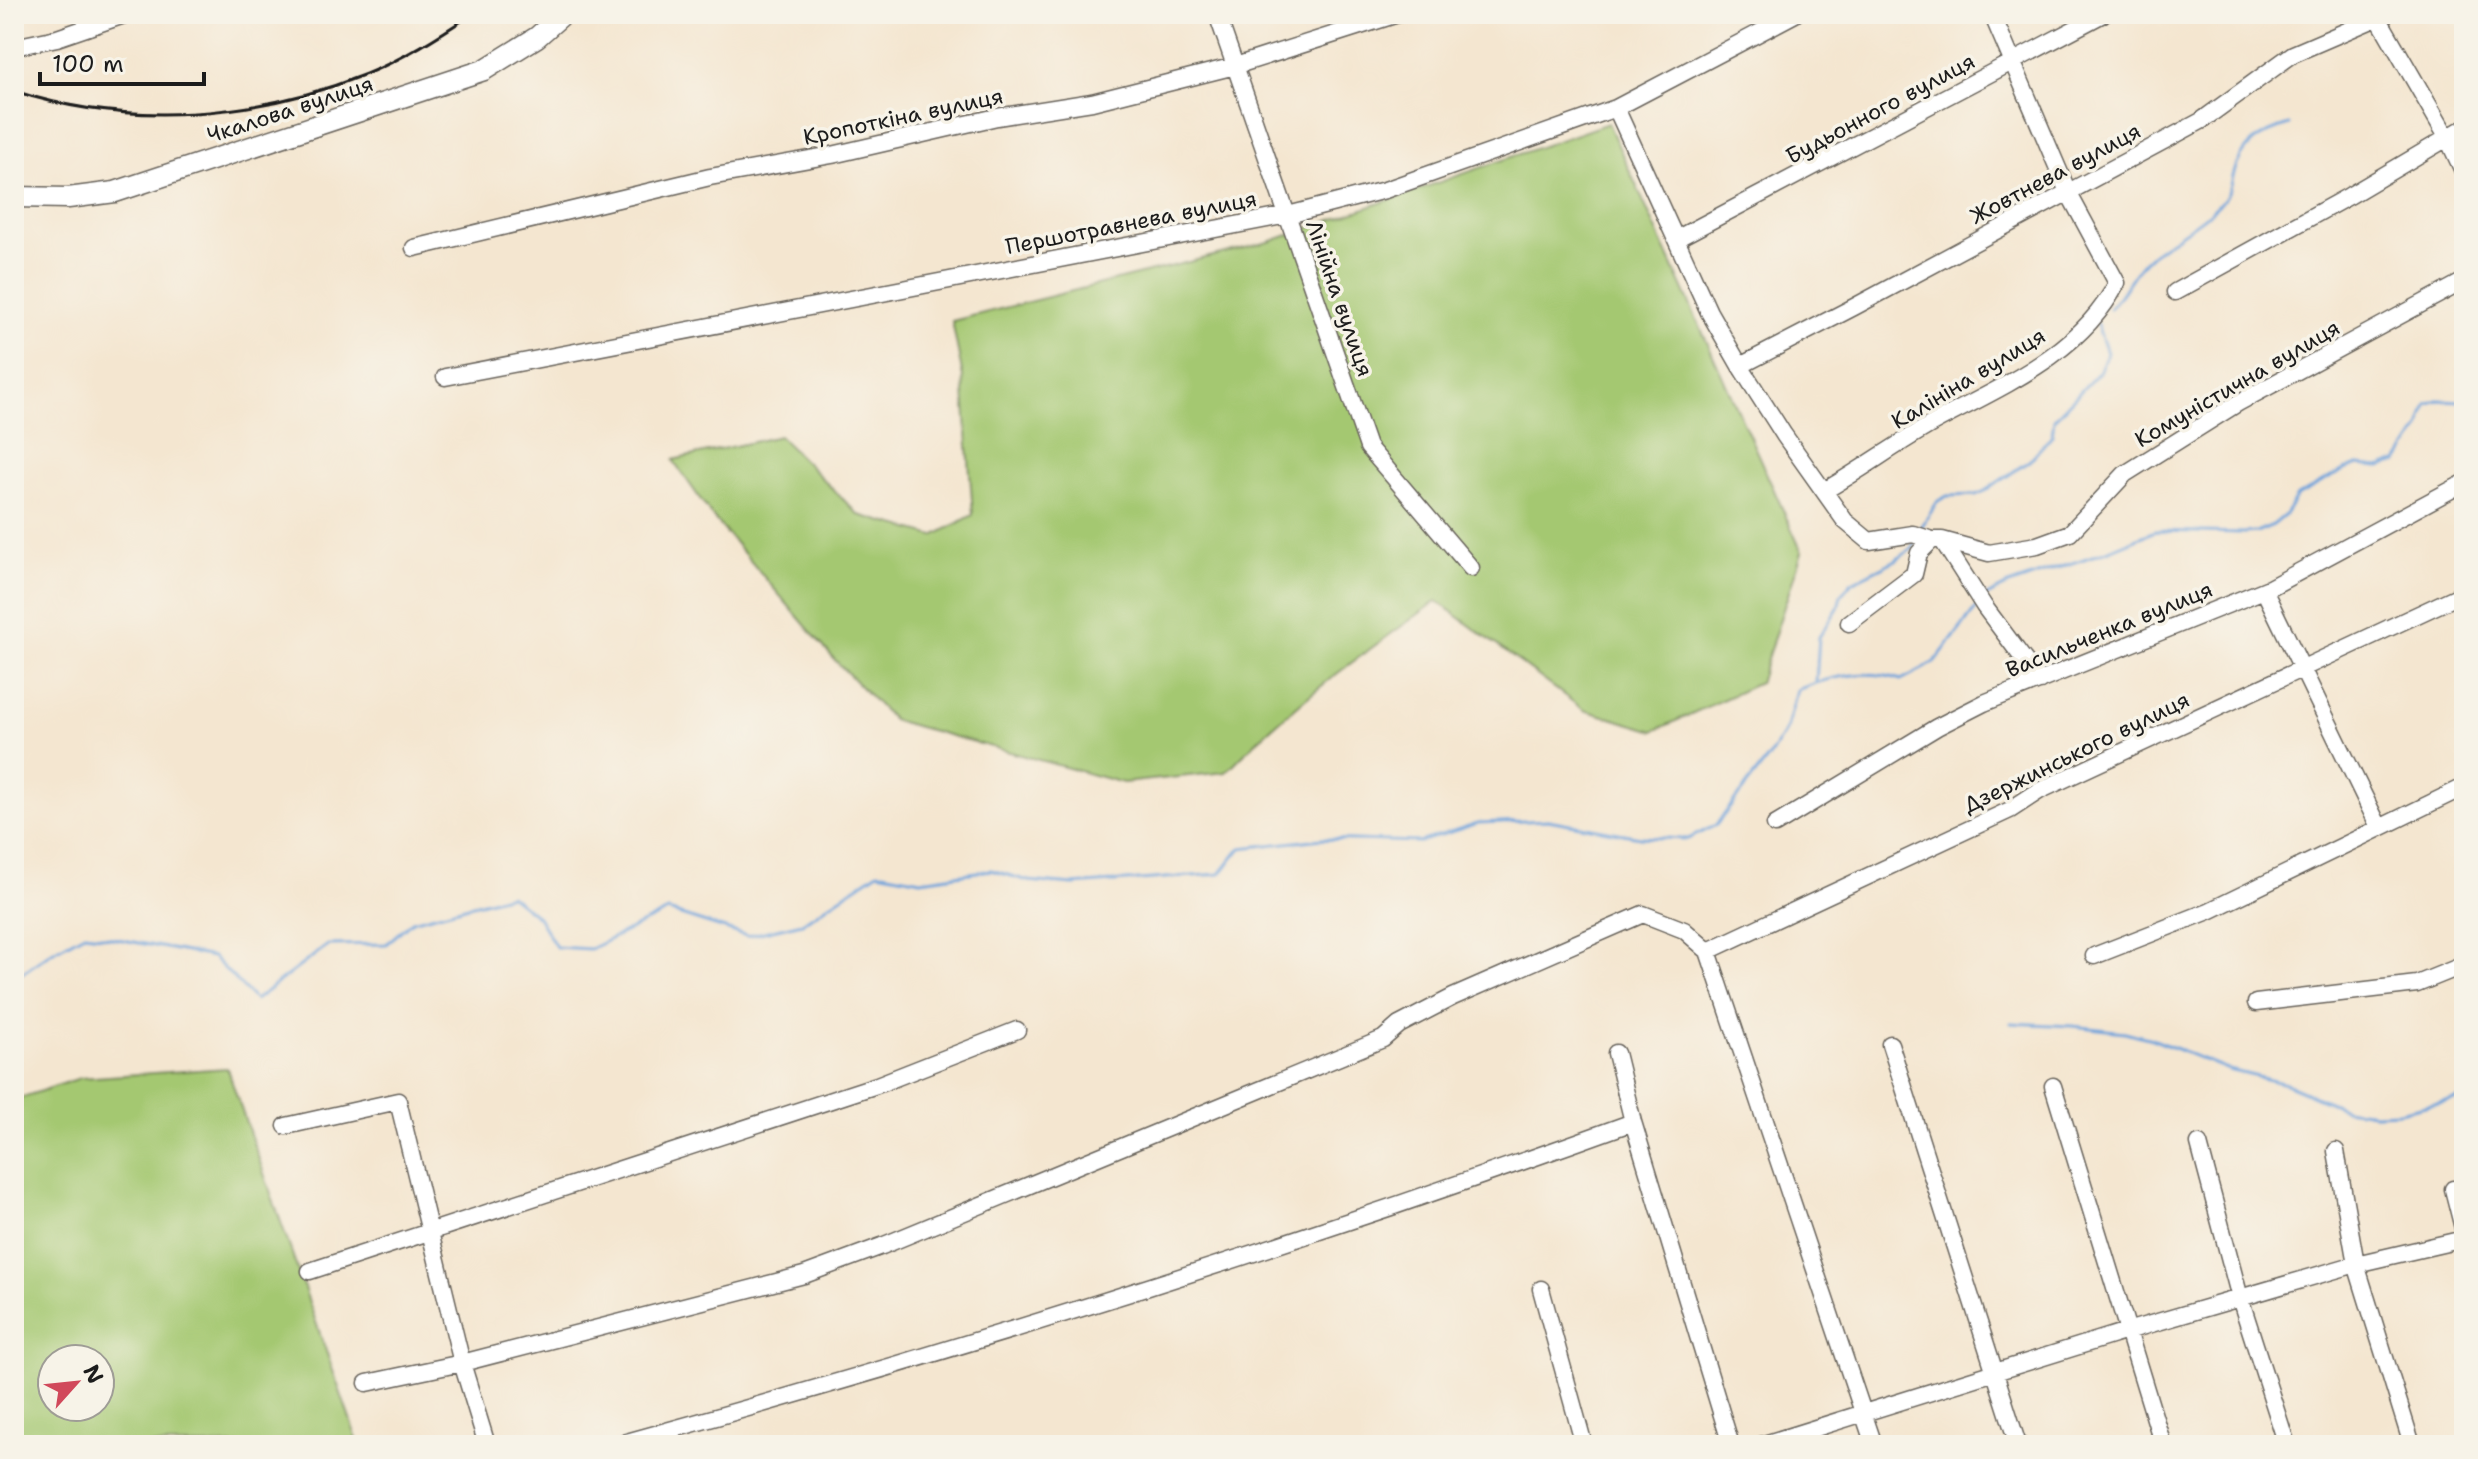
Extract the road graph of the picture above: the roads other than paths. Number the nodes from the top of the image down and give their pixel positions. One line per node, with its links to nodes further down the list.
1 (127, 14): 9 (street)
2 (563, 14): 17 (main road, Чкалова вулиця)
3 (1217, 14): 11 (street, Лінійна вулиця)
4 (1398, 14): 11 (street, Кропоткіна вулиця)
5 (1795, 14): 12 (street, Першотравнева вулиця)
6 (1992, 14): 10 (street)
7 (2103, 14): 10 (street, Будьонного вулиця)
8 (2380, 15): 14 (street); 16 (street, Жовтнева вулиця)
9 (14, 47)
10 (2014, 62): 16 (street); 19 (street, Будьонного вулиця)
11 (1235, 66): 18 (street, Лінійна вулиця); 20 (street, Кропоткіна вулиця)
12 (1616, 108): 18 (street, Першотравнева вулиця); 19 (street)
13 (2464, 128): 14 (street)
14 (2447, 137): 15 (street); 22 (street)
15 (2464, 173)
16 (2068, 192): 23 (street, Жовтнева вулиця); 26 (street, Калініна вулиця)
17 (14, 197)
18 (1288, 215): 24 (street, Першотравнева вулиця); 28 (street, Лінійна вулиця)
19 (1676, 239): 23 (street)
20 (414, 248)
21 (2464, 281): 27 (street, Комуністична вулиця)
22 (2175, 292)
23 (1740, 366): 26 (street)
24 (445, 377)
25 (2464, 483): 29 (street, Васильченка вулиця)
26 (1824, 491): 27 (street)
27 (1927, 538): 31 (street); 33 (street)
28 (1471, 568)
29 (2264, 590): 32 (street); 33 (street, Васильченка вулиця)
30 (2464, 593): 32 (street, Дзержинського вулиця)
31 (1849, 623)
32 (2302, 666): 36 (street); 37 (street, Дзержинського вулиця)
33 (2040, 681): 35 (street, Васильченка вулиця)
34 (2464, 787): 36 (street)
35 (1775, 825)
36 (2379, 827): 38 (street)
37 (1708, 951): 58 (street); 61 (street)
38 (2094, 956)
39 (2464, 965): 40 (street)
40 (2256, 1003)
41 (1017, 1030): 51 (street)
42 (1890, 1044): 59 (street)
43 (1616, 1053): 45 (street)
44 (2053, 1086): 57 (street)
45 (1633, 1122): 63 (street); 65 (street)
46 (286, 1126): 51 (street)
47 (2199, 1144): 56 (street)
48 (2336, 1151): 53 (street)
49 (2453, 1189): 50 (street)
50 (2464, 1232)
51 (431, 1234): 54 (street); 58 (street)
52 (2464, 1239): 53 (street)
53 (2356, 1264): 56 (street); 71 (street)
54 (310, 1271)
55 (1541, 1289): 64 (street)
56 (2240, 1298): 57 (street); 70 (street)
57 (2127, 1331): 59 (street); 69 (street)
58 (462, 1363): 60 (street); 62 (street)
59 (1996, 1372): 61 (street); 68 (street)
60 (367, 1383)
61 (1864, 1411): 66 (street); 67 (street)
62 (487, 1445)
63 (616, 1445)
64 (1584, 1445)
65 (1731, 1445)
66 (1761, 1445)
67 (1874, 1445)
68 (2018, 1445)
69 (2163, 1445)
70 (2287, 1445)
71 (2412, 1445)

